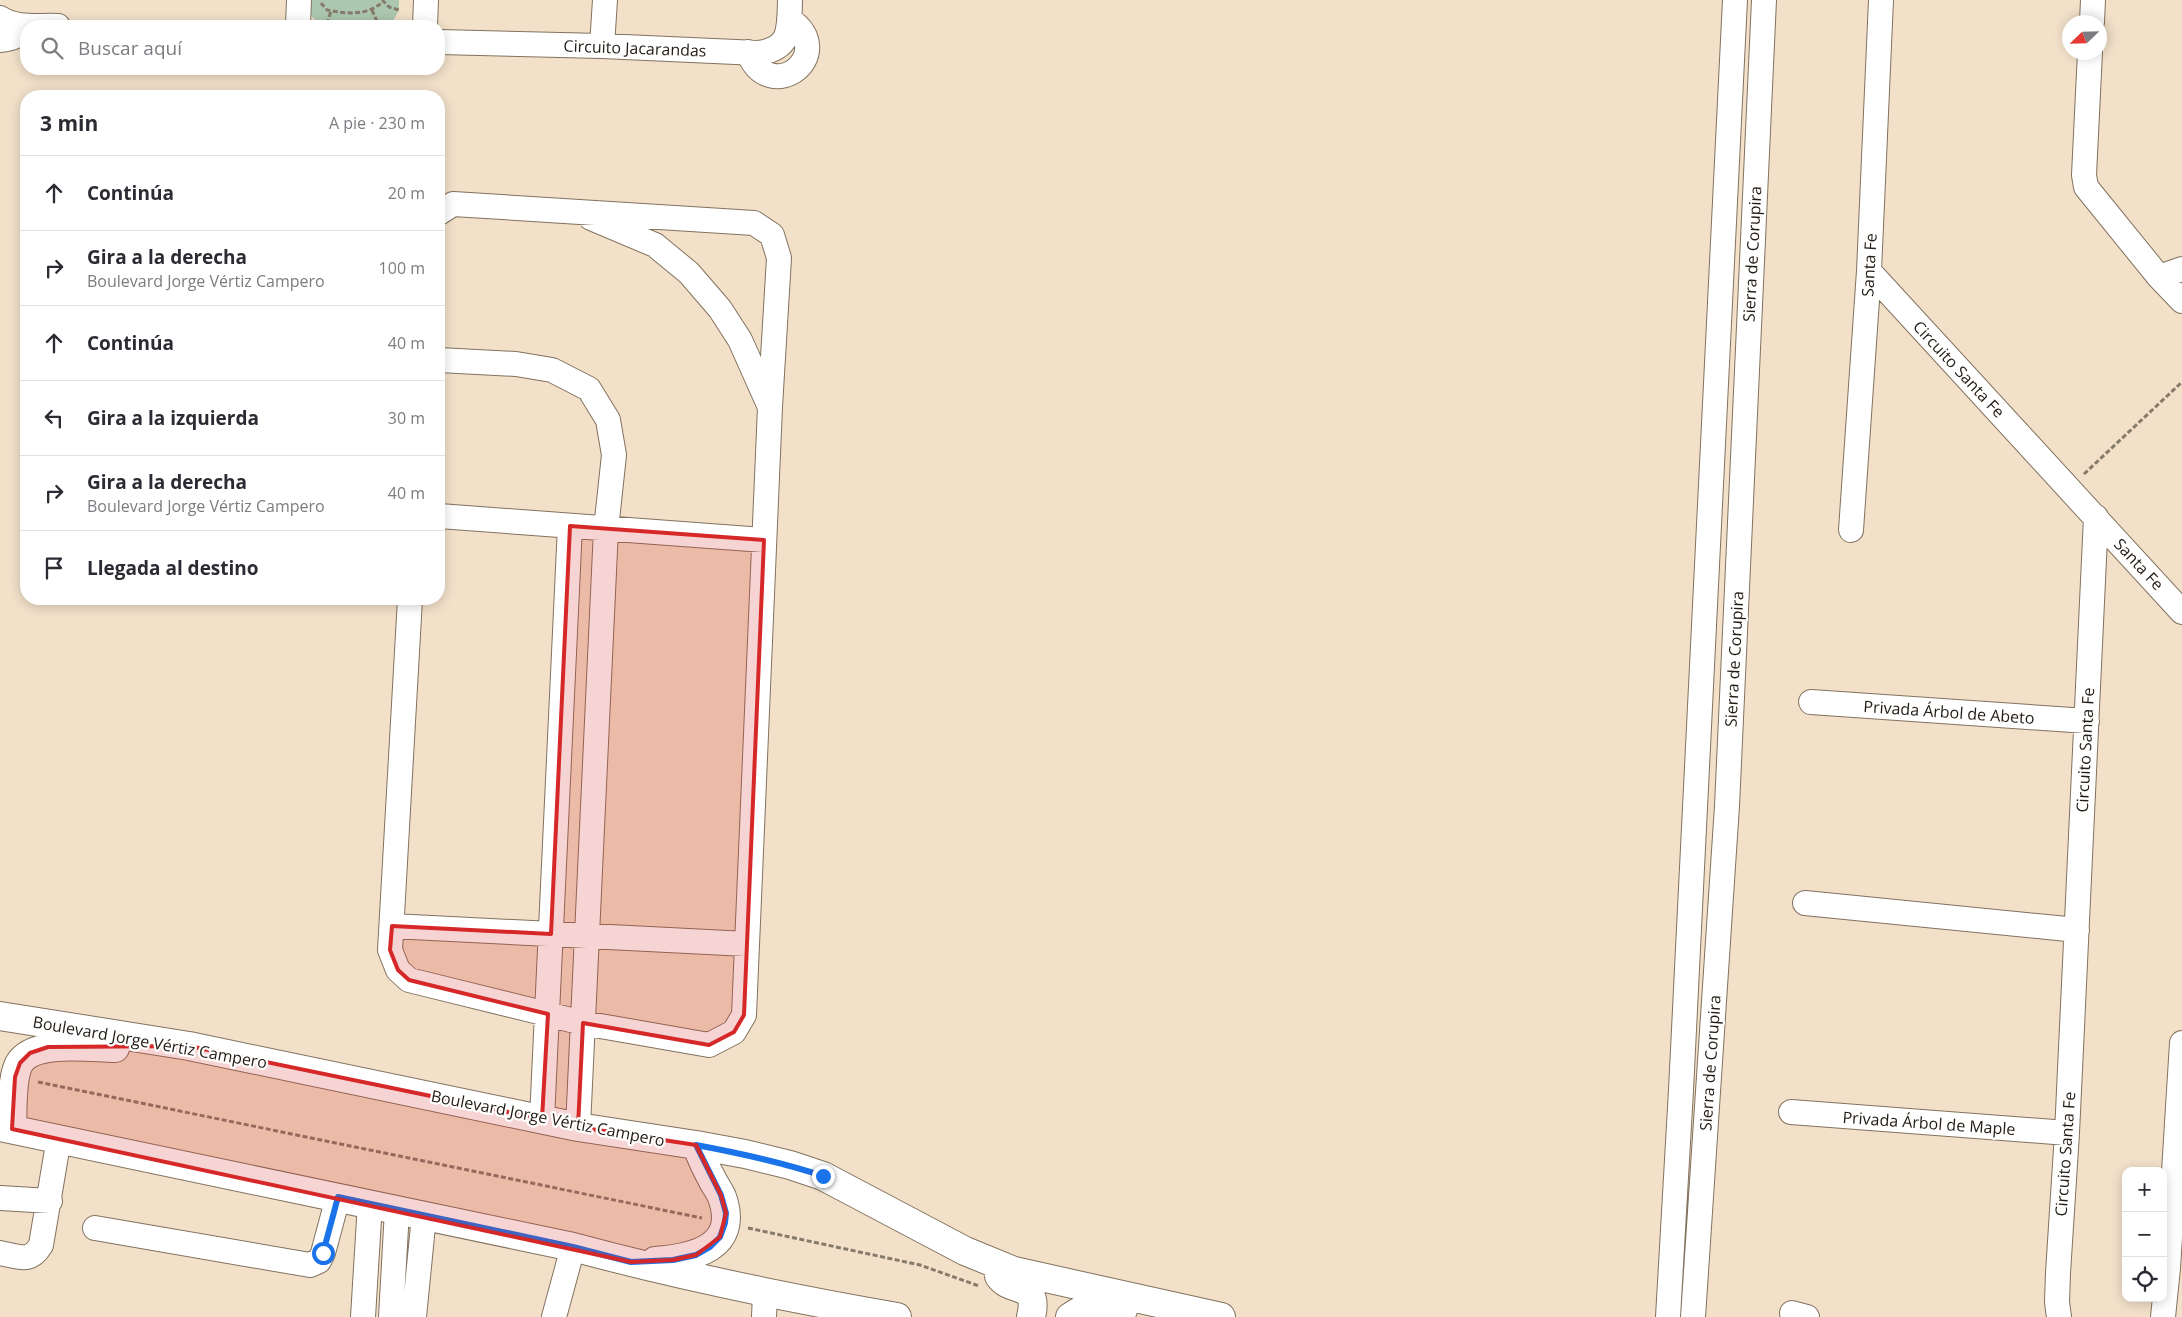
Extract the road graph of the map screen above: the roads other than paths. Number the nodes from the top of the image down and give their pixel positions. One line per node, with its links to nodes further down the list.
1 (299, 0): 11 (street)
2 (426, 0): 12 (street)
3 (605, 0): 17 (street)
4 (1735, 0): 76 (street, Sierra de Corupira)
5 (1764, 0): 77 (street, Sierra de Corupira)
6 (1881, 0): 22 (street, Santa Fe)
7 (2093, 0): 9 (street)
8 (790, 10): 17 (street, Circuito Jacarandas)
9 (2092, 15)
10 (0, 18): 13 (street)
11 (298, 20)
12 (425, 20)
13 (20, 25)
14 (20, 34): 15 (street)
15 (0, 40)
16 (445, 42): 17 (street, Circuito Jacarandas)
17 (602, 46)
18 (2090, 60): 23 (street)
19 (445, 210): 20 (street)
20 (573, 211): 26 (street); 26 (street)
21 (2182, 269): 23 (street)
22 (1869, 271): 28 (street, Circuito Santa Fe); 31 (street, Santa Fe)
23 (2159, 276): 24 (street)
24 (2182, 301)
25 (445, 360): 30 (street)
26 (770, 407): 32 (street)
27 (445, 516): 29 (street)
28 (2096, 518): 34 (street, Santa Fe); 36 (street, Circuito Santa Fe)
29 (570, 526): 30 (street); 40 (street)
30 (606, 529): 32 (street); 41 (street)
31 (1850, 530)
32 (764, 540): 42 (street)
33 (410, 605): 38 (street)
34 (2182, 612)
35 (1811, 702): 36 (street, Privada Árbol de Abeto)
36 (2087, 721): 39 (street, Circuito Santa Fe)
37 (1805, 903): 39 (street)
38 (392, 926): 40 (street); 43 (street)
39 (2077, 930): 52 (street, Circuito Santa Fe)
40 (551, 934): 41 (street); 43 (street)
41 (587, 936): 42 (street); 45 (street)
42 (747, 944): 45 (street)
43 (548, 1014): 45 (street); 49 (street)
44 (0, 1016): 47 (main road, Boulevard Jorge Vértiz Campero)
45 (583, 1023): 50 (street)
46 (2182, 1043): 79 (street)
47 (189, 1046): 49 (main road, Boulevard Jorge Vértiz Campero); 51 (main road)
48 (1791, 1112): 52 (street, Privada Árbol de Maple)
49 (542, 1119): 50 (main road, Boulevard Jorge Vértiz Campero)
50 (578, 1127): 54 (main road, Boulevard Jorge Vértiz Campero)
51 (6, 1128): 53 (main road)
52 (2067, 1133): 78 (street, Circuito Santa Fe)
53 (59, 1138): 55 (main road); 57 (street)
54 (696, 1145): 64 (main road); 65 (main road, Boulevard Jorge Vértiz Campero)
55 (338, 1197): 58 (main road); 61 (street)
56 (0, 1198): 57 (street)
57 (50, 1201): 63 (street)
58 (370, 1203): 59 (main road); 68 (street)
59 (397, 1210): 60 (main road); 69 (street)
60 (424, 1216): 62 (main road); 70 (street)
61 (95, 1228)
62 (573, 1247): 64 (main road); 71 (street)
63 (0, 1253)
64 (631, 1262): 66 (main road)
65 (994, 1263): 67 (main road, Boulevard Jorge Vértiz Campero); 73 (main road)
66 (764, 1305): 72 (main road)
67 (1201, 1315)
68 (363, 1317)
69 (391, 1317)
70 (414, 1317)
71 (554, 1317)
72 (897, 1317)
73 (1031, 1317)
74 (1070, 1317): 75 (main road)
75 (1156, 1317)
76 (1668, 1317)
77 (1694, 1317)
78 (2059, 1317)
79 (2163, 1317)

